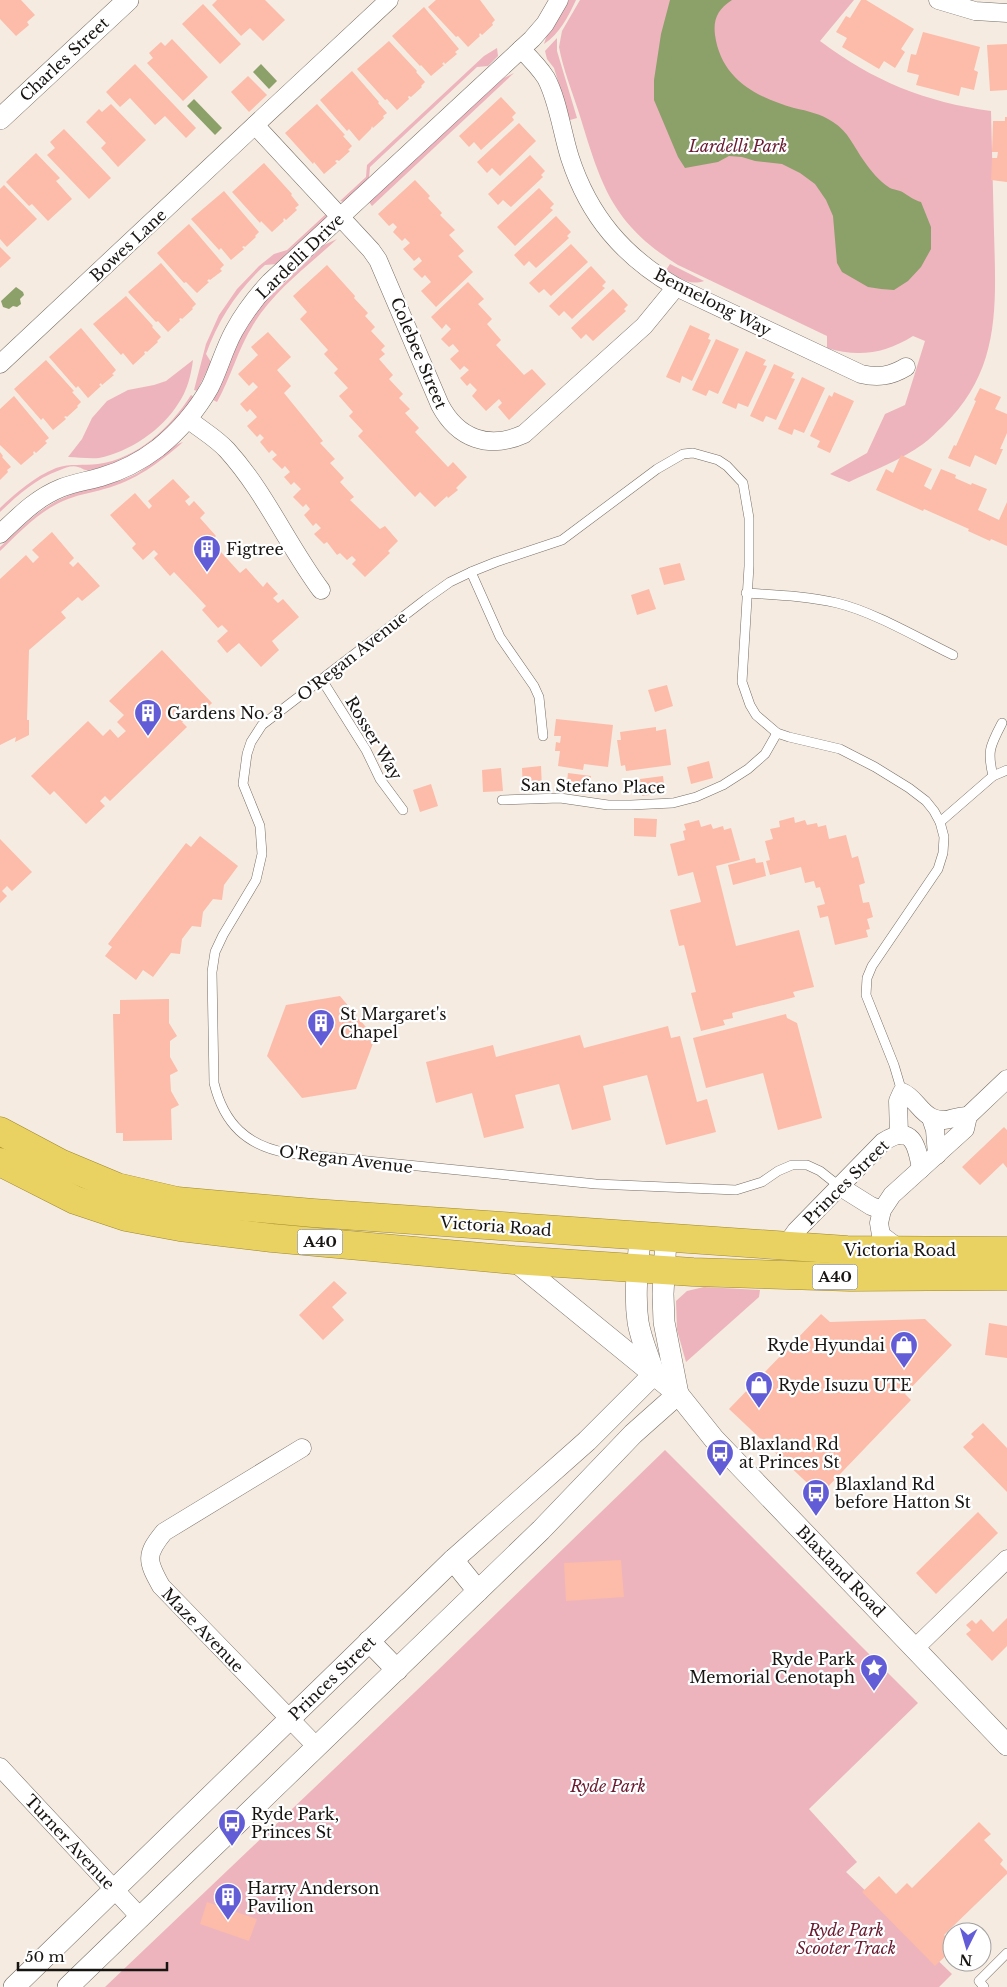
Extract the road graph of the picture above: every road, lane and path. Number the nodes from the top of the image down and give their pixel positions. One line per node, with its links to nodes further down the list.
1 (128, 0): 7 (street, Charles Street)
2 (389, 0): 8 (street, Bowes Lane)
3 (559, 0): 6 (street, Lardelli Drive)
4 (938, 0): 5 (street)
5 (1007, 13)
6 (521, 49): 9 (street, Lardelli Drive); 10 (street, Bennelong Way)
7 (0, 119)
8 (255, 126): 9 (street); 11 (street, Bowes Lane)
9 (341, 217): 10 (street, Colebee Street); 13 (street, Lardelli Drive)
10 (676, 287): 12 (street, Bennelong Way)
11 (0, 364)
12 (906, 366)
13 (188, 419): 14 (street, Lardelli Drive); 16 (street)
14 (0, 534)
15 (472, 572): 17 (lane, O'Regan Avenue); 19 (lane, O'Regan Avenue); 22 (lane)
16 (321, 590)
17 (746, 593): 18 (lane); 21 (lane, O'Regan Avenue)
18 (953, 655)
19 (322, 680): 26 (lane, Rosser Way); 37 (lane, O'Regan Avenue)
20 (1002, 723): 24 (lane)
21 (777, 733): 25 (lane, San Stefano Place); 27 (lane, O'Regan Avenue)
22 (543, 736)
23 (1007, 770): 24 (lane)
24 (993, 776): 27 (lane)
25 (502, 800)
26 (403, 810)
27 (940, 822): 29 (lane, O'Regan Avenue)
28 (1007, 1079): 30 (street)
29 (902, 1092): 31 (street); 33 (street, O'Regan Avenue)
30 (968, 1116): 31 (street); 34 (street)
31 (931, 1118): 34 (street)
32 (0, 1131): 39 (highway, Victoria Road / A40)
33 (899, 1135): 36 (street, Princes Street); 37 (street, Princes Street)
34 (937, 1155): 36 (street)
35 (0, 1162): 43 (highway, Victoria Road / A40)
36 (921, 1169): 38 (street)
37 (839, 1186): 38 (street, O'Regan Avenue); 40 (street, Princes Street)
38 (882, 1210): 41 (street)
39 (653, 1238): 40 (highway, Victoria Road / A40); 44 (street, Blaxland Road)
40 (786, 1245): 41 (highway, Victoria Road / A40)
41 (901, 1250): 42 (highway, Victoria Road / A40)
42 (1007, 1251)
43 (514, 1260): 44 (highway, Victoria Road / A40); 46 (street, Blaxland Road)
44 (651, 1269): 45 (highway, Victoria Road / A40); 46 (street, Blaxland Road); 47 (street, Blaxland Road)
45 (1007, 1276)
46 (654, 1374): 47 (street, Blaxland Road); 50 (street, Princes Street)
47 (678, 1394): 51 (street); 53 (street, Blaxland Road)
48 (302, 1448): 55 (street, Maze Avenue)
49 (1007, 1559): 53 (street)
50 (453, 1560): 51 (street); 52 (street, Princes Street)
51 (478, 1591): 54 (street)
52 (369, 1641): 54 (street); 55 (street, Princes Street)
53 (915, 1648): 56 (street, Blaxland Road)
54 (397, 1670): 57 (street)
55 (288, 1719): 57 (street, Maze Avenue); 59 (street, Princes Street)
56 (1007, 1745)
57 (317, 1747): 60 (street)
58 (0, 1767): 59 (street, Turner Avenue)
59 (114, 1890): 60 (street, Turner Avenue); 62 (street, Princes Street)
60 (141, 1918): 63 (street)
61 (1007, 1953): 64 (lane)
62 (14, 1987)
63 (68, 1987)
64 (984, 1987)

